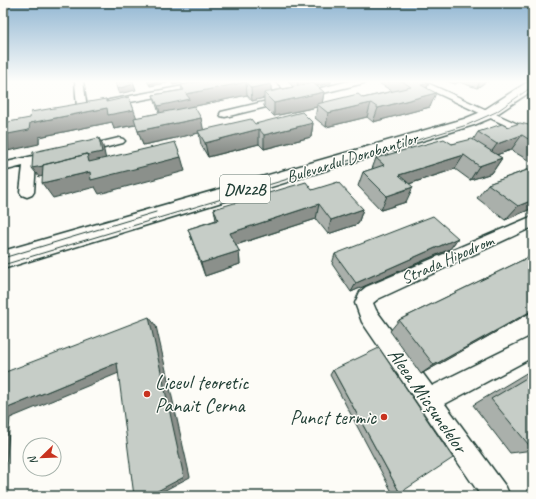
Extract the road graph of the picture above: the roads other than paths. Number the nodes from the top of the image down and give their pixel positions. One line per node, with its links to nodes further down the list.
1 (85, 104): 2 (street)
2 (101, 104)
3 (265, 104): 6 (street)
4 (465, 104): 7 (street)
5 (501, 104): 7 (main road, Bulevardul Dorobanților / DN22B)
6 (225, 114)
7 (486, 114): 8 (street); 14 (main road, Bulevardul Dorobanților / DN22B)
8 (533, 135)
9 (119, 141): 10 (street)
10 (30, 161): 11 (street); 12 (street)
11 (3, 167)
12 (27, 192)
13 (533, 220): 15 (street, Strada Hipodrom)
14 (3, 260)
15 (364, 302): 17 (street, Aleea Micșunelelor)
16 (533, 346): 17 (street)
17 (429, 400): 18 (street, Aleea Micșunelelor)
18 (497, 496)

